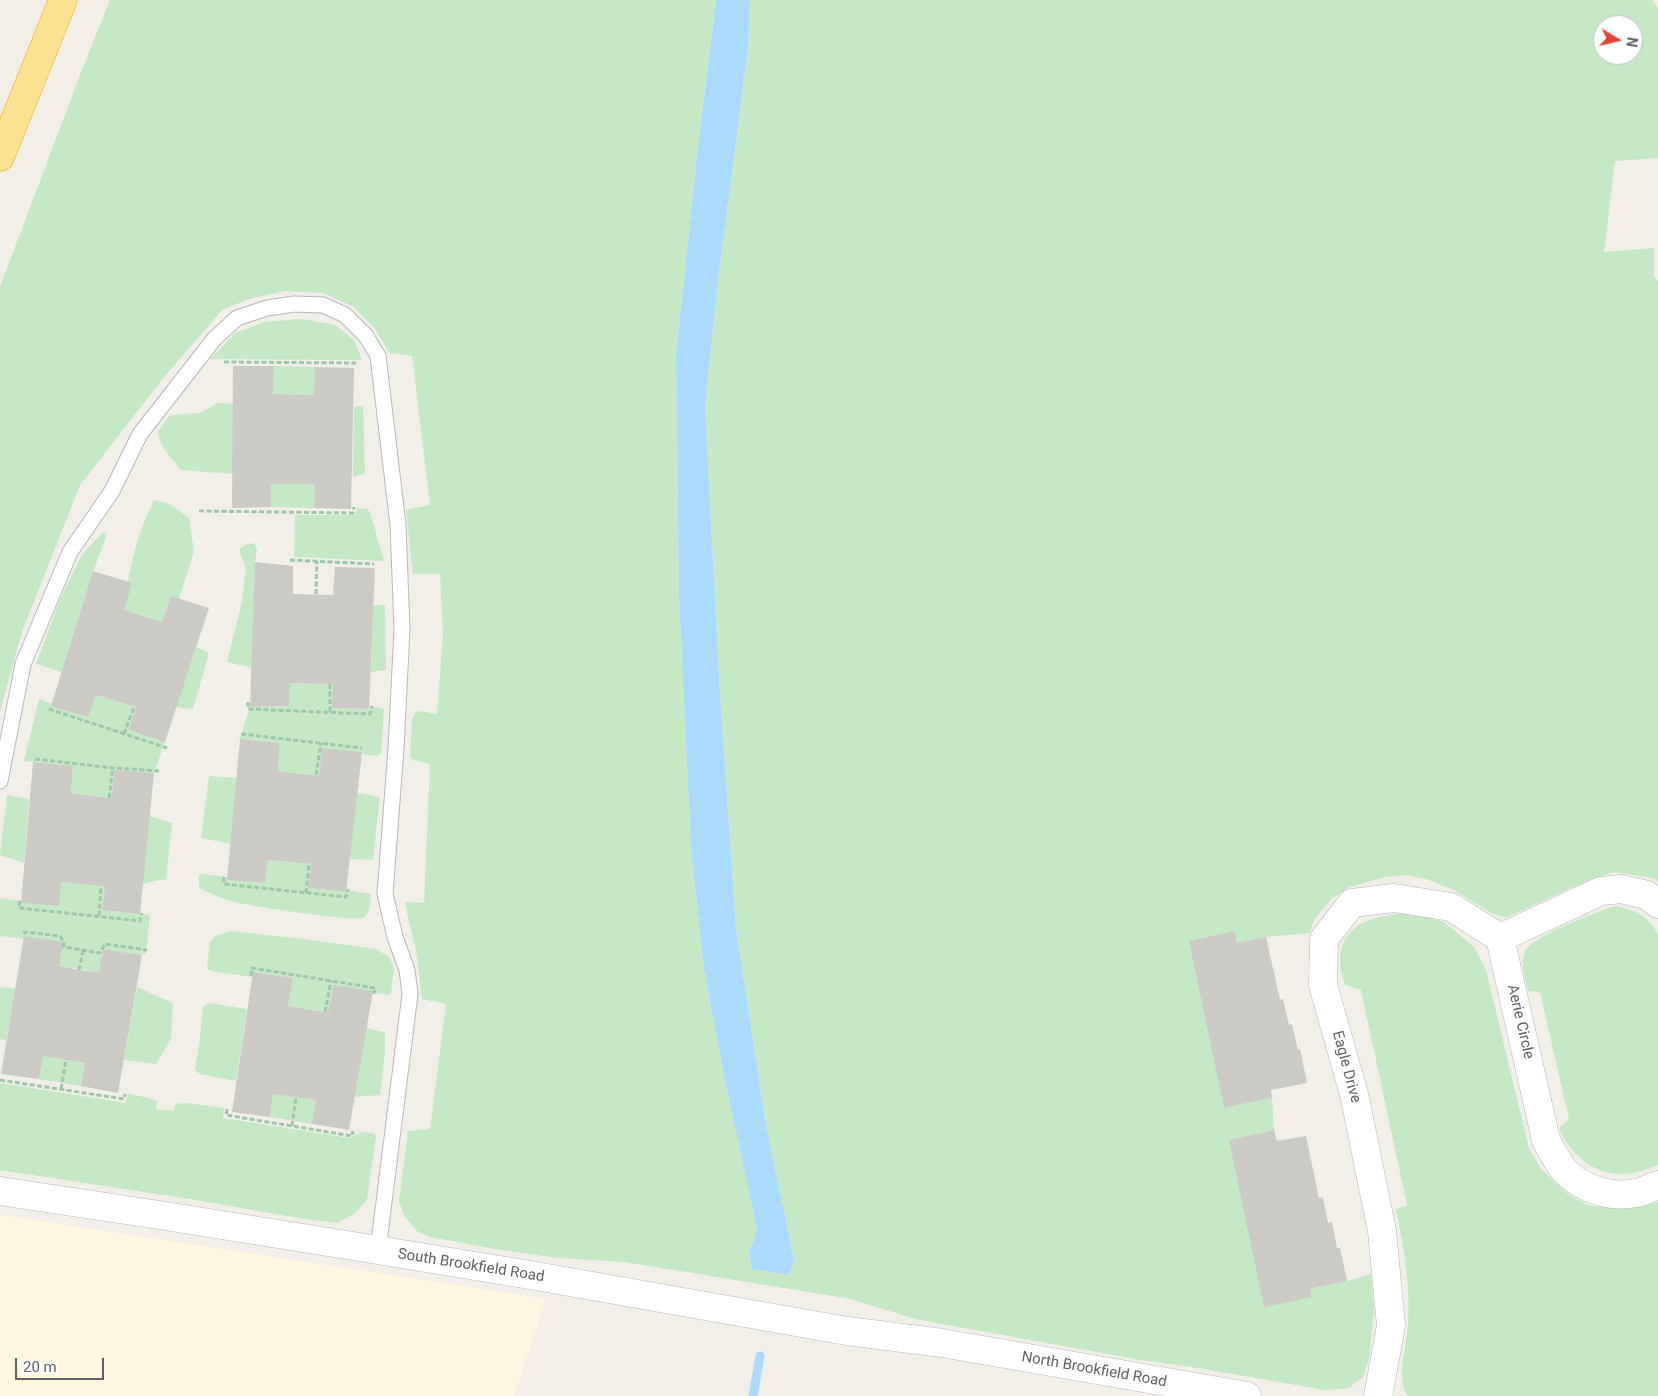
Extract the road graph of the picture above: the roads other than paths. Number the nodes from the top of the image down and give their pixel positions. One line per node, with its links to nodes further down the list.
1 (63, 0): 2 (highway)
2 (0, 157)
3 (0, 781): 8 (lane)
4 (1658, 904): 5 (street)
5 (1500, 938): 6 (street, Aerie Circle); 11 (street, Eagle Drive)
6 (1658, 1185)
7 (0, 1191): 8 (street, South Brookfield Road)
8 (378, 1250): 9 (street, South Brookfield Road)
9 (942, 1344): 10 (street, North Brookfield Road)
10 (1246, 1396)
11 (1378, 1396)

